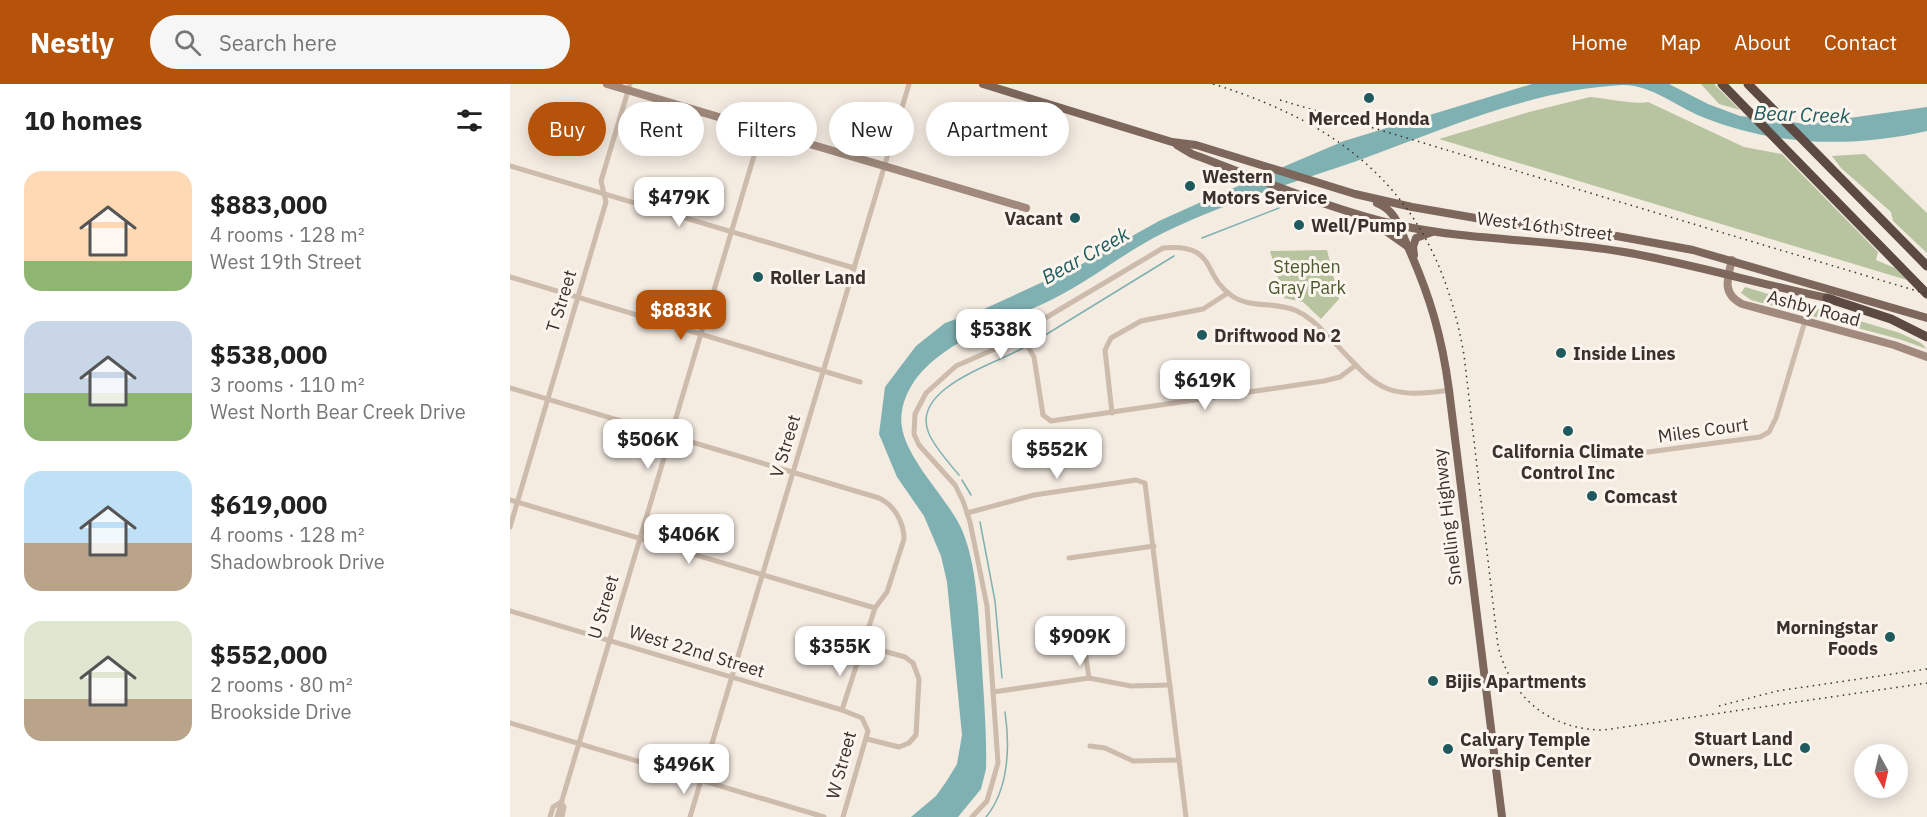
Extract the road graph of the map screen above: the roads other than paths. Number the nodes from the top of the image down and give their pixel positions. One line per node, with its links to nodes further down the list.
1 (607, 84): 6 (street)
2 (909, 84): 11 (street, V Street)
3 (983, 84): 8 (main road, West 16th Street)
4 (1722, 84): 29 (highway)
5 (1748, 84): 23 (highway)
6 (629, 87): 7 (street); 13 (street, T Street)
7 (716, 114)
8 (1172, 141): 14 (main road, West 16th Street); 16 (main road, West 16th Street)
9 (817, 145): 11 (street)
10 (754, 156): 20 (street, U Street)
11 (884, 165): 15 (street); 25 (street, V Street)
12 (510, 166): 13 (street)
13 (603, 193): 20 (street); 30 (street, T Street)
14 (1355, 194): 17 (main road, West 16th Street); 18 (main road)
15 (1026, 208)
16 (1363, 216): 18 (main road, West 16th Street); 21 (main road)
17 (1486, 220): 18 (main road); 22 (main road, West 16th Street)
18 (1398, 223): 19 (main road, West 16th Street); 21 (main road, Snelling Highway)
19 (1435, 231): 24 (main road); 26 (main road, West 16th Street)
20 (731, 232): 25 (street); 34 (street, U Street)
21 (1408, 246): 24 (main road, Snelling Highway)
22 (1732, 260): 26 (street, Ashby Road); 32 (main road, West 16th Street)
23 (1927, 266)
24 (1418, 267): 42 (main road, Snelling Highway)
25 (854, 268): 39 (street, V Street)
26 (1729, 274): 31 (main road, West 16th Street); 33 (street, Ashby Road)
27 (510, 277): 30 (street)
28 (1228, 293): 35 (street); 38 (street); 44 (street)
29 (1927, 294)
30 (578, 297): 34 (street); 43 (street, T Street)
31 (1827, 298): 32 (main road, West 16th Street); 36 (highway)
32 (1925, 317)
33 (1805, 321): 37 (street, Ashby Road); 46 (street, Miles Court)
34 (700, 335): 39 (street); 45 (street, U Street)
35 (1022, 337): 44 (street); 50 (street)
36 (1927, 337)
37 (1927, 357)
38 (1356, 364): 42 (street); 44 (street)
39 (823, 371): 40 (street); 47 (street, V Street)
40 (860, 382)
41 (510, 388): 43 (street)
42 (1449, 390): 81 (main road, Snelling Highway)
43 (548, 399): 45 (street); 49 (street, T Street)
44 (1112, 412)
45 (670, 436): 47 (street); 52 (street, U Street)
46 (1596, 459)
47 (793, 473): 55 (street, V Street); 56 (street, W Street)
48 (510, 500): 49 (street)
49 (517, 502): 51 (street, T Street); 52 (street)
50 (967, 513): 53 (street); 64 (street)
51 (510, 527)
52 (640, 538): 55 (street); 59 (street, U Street)
53 (1154, 546): 54 (street); 63 (street)
54 (1069, 558)
55 (762, 575): 56 (street); 61 (street, V Street)
56 (874, 608): 60 (street, W Street)
57 (510, 611): 59 (street, West 22nd Street)
58 (1082, 630): 62 (street)
59 (609, 640): 61 (street, West 22nd Street); 68 (street, U Street)
60 (862, 645): 65 (street, W Street); 67 (street)
61 (732, 677): 65 (street, West 22nd Street); 71 (street, V Street)
62 (1089, 678): 63 (street); 64 (street)
63 (1170, 685): 70 (street)
64 (993, 692): 79 (street)
65 (842, 710): 67 (street, W Street)
66 (510, 723): 68 (street)
67 (867, 739): 78 (street, W Street)
68 (578, 743): 71 (street); 72 (street, U Street)
69 (1090, 746): 70 (street)
70 (1179, 760): 80 (street)
71 (701, 780): 76 (street, V Street); 77 (street)
72 (561, 802): 73 (street); 74 (street, U Street); 75 (street)
73 (550, 817)
74 (557, 817)
75 (562, 817)
76 (690, 817)
77 (824, 817)
78 (843, 817)
79 (972, 817)
80 (1186, 817)
81 (1502, 817)

